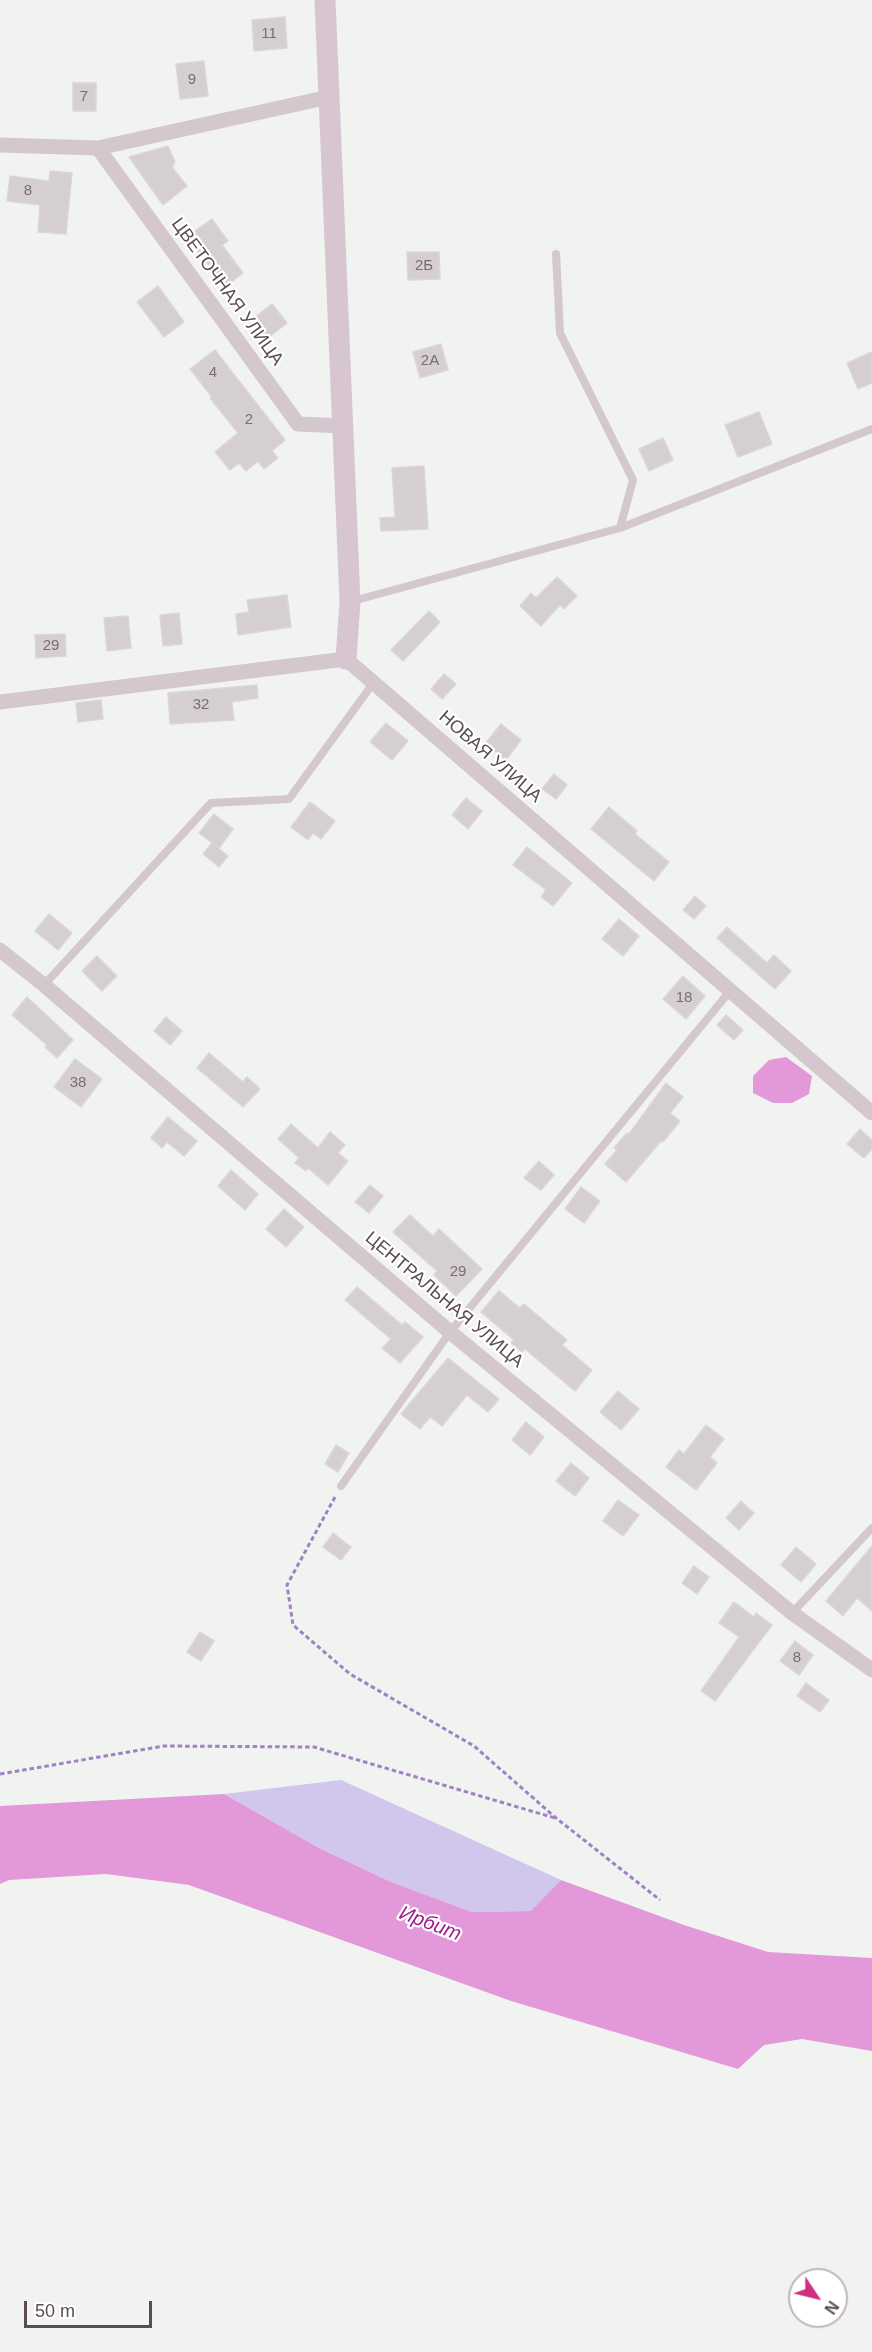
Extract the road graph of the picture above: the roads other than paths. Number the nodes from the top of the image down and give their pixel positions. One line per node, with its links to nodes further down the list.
1 (325, 0): 2 (street)
2 (329, 97): 4 (street); 6 (street)
3 (0, 145): 4 (street)
4 (98, 148): 6 (street, ЦВЕТОЧНАЯ УЛИЦА)
5 (556, 254): 8 (lane)
6 (343, 426): 9 (street)
7 (872, 429): 8 (lane)
8 (620, 528): 9 (lane)
9 (350, 602): 10 (street)
10 (346, 659): 11 (street, НОВАЯ УЛИЦА); 12 (street)
11 (374, 682): 14 (lane); 15 (street, НОВАЯ УЛИЦА)
12 (0, 702)
13 (0, 950): 14 (street, ЦЕНТРАЛЬНАЯ УЛИЦА)
14 (44, 985): 17 (street, ЦЕНТРАЛЬНАЯ УЛИЦА)
15 (730, 991): 16 (street, НОВАЯ УЛИЦА); 17 (lane)
16 (872, 1113)
17 (450, 1332): 18 (lane); 20 (street, ЦЕНТРАЛЬНАЯ УЛИЦА)
18 (340, 1486)
19 (872, 1528): 20 (lane)
20 (792, 1613): 21 (street, ЦЕНТРАЛЬНАЯ УЛИЦА)
21 (872, 1670)

